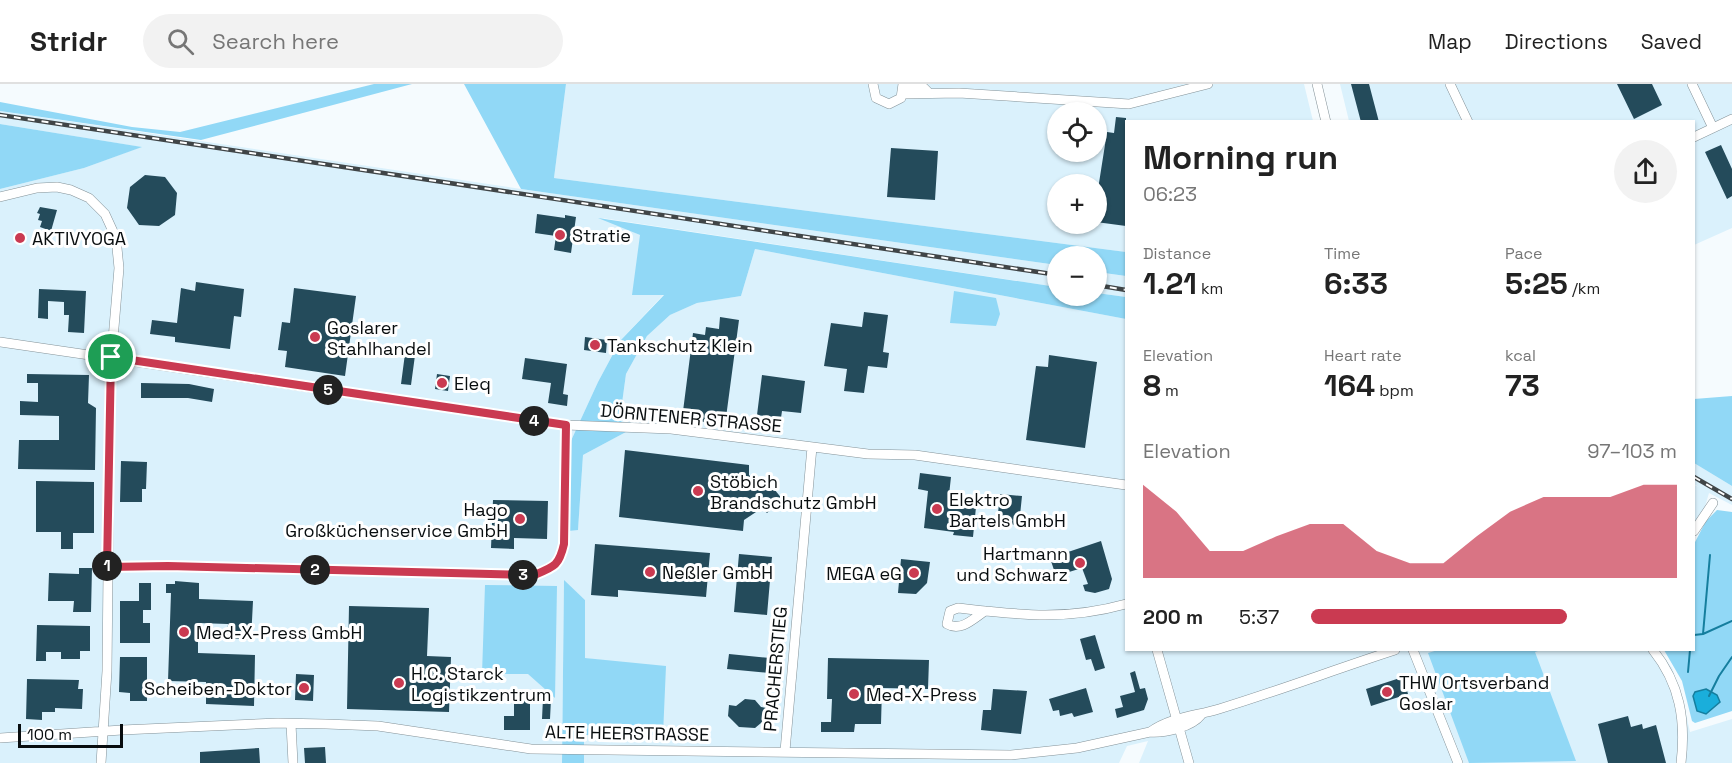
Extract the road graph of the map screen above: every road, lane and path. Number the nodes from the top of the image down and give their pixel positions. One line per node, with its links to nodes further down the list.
1 (873, 84): 6 (street)
2 (1208, 84): 6 (street)
3 (1450, 84): 9 (street)
4 (1692, 84): 10 (street)
5 (1316, 87): 8 (street)
6 (903, 88)
7 (1732, 119): 10 (street)
8 (1325, 120)
9 (1467, 120)
10 (1713, 128): 11 (street)
11 (1695, 137)
12 (0, 197): 14 (street)
13 (0, 342): 14 (street, DÖRNTENER STRASSE)
14 (111, 357): 15 (street, DÖRNTENER STRASSE); 20 (street)
15 (566, 425): 16 (street, DÖRNTENER STRASSE); 20 (street)
16 (812, 447): 17 (street, DÖRNTENER STRASSE); 31 (street, PRACHERSTIEG)
17 (1125, 485)
18 (1713, 503): 19 (street)
19 (1695, 530)
20 (107, 567): 29 (street)
21 (1125, 604): 22 (street)
22 (985, 611)
23 (1157, 651): 27 (street)
24 (1392, 651): 27 (street, ALTE HEERSTRASSE)
25 (1413, 651): 35 (street)
26 (1654, 651): 36 (street)
27 (1179, 723): 31 (street, ALTE HEERSTRASSE); 34 (street)
28 (291, 724): 29 (street, ALTE HEERSTRASSE); 31 (street, ALTE HEERSTRASSE); 33 (street)
29 (104, 731): 30 (street, ALTE HEERSTRASSE); 32 (street)
30 (0, 738)
31 (785, 751)
32 (100, 763)
33 (293, 763)
34 (1189, 763)
35 (1458, 763)
36 (1681, 763)

